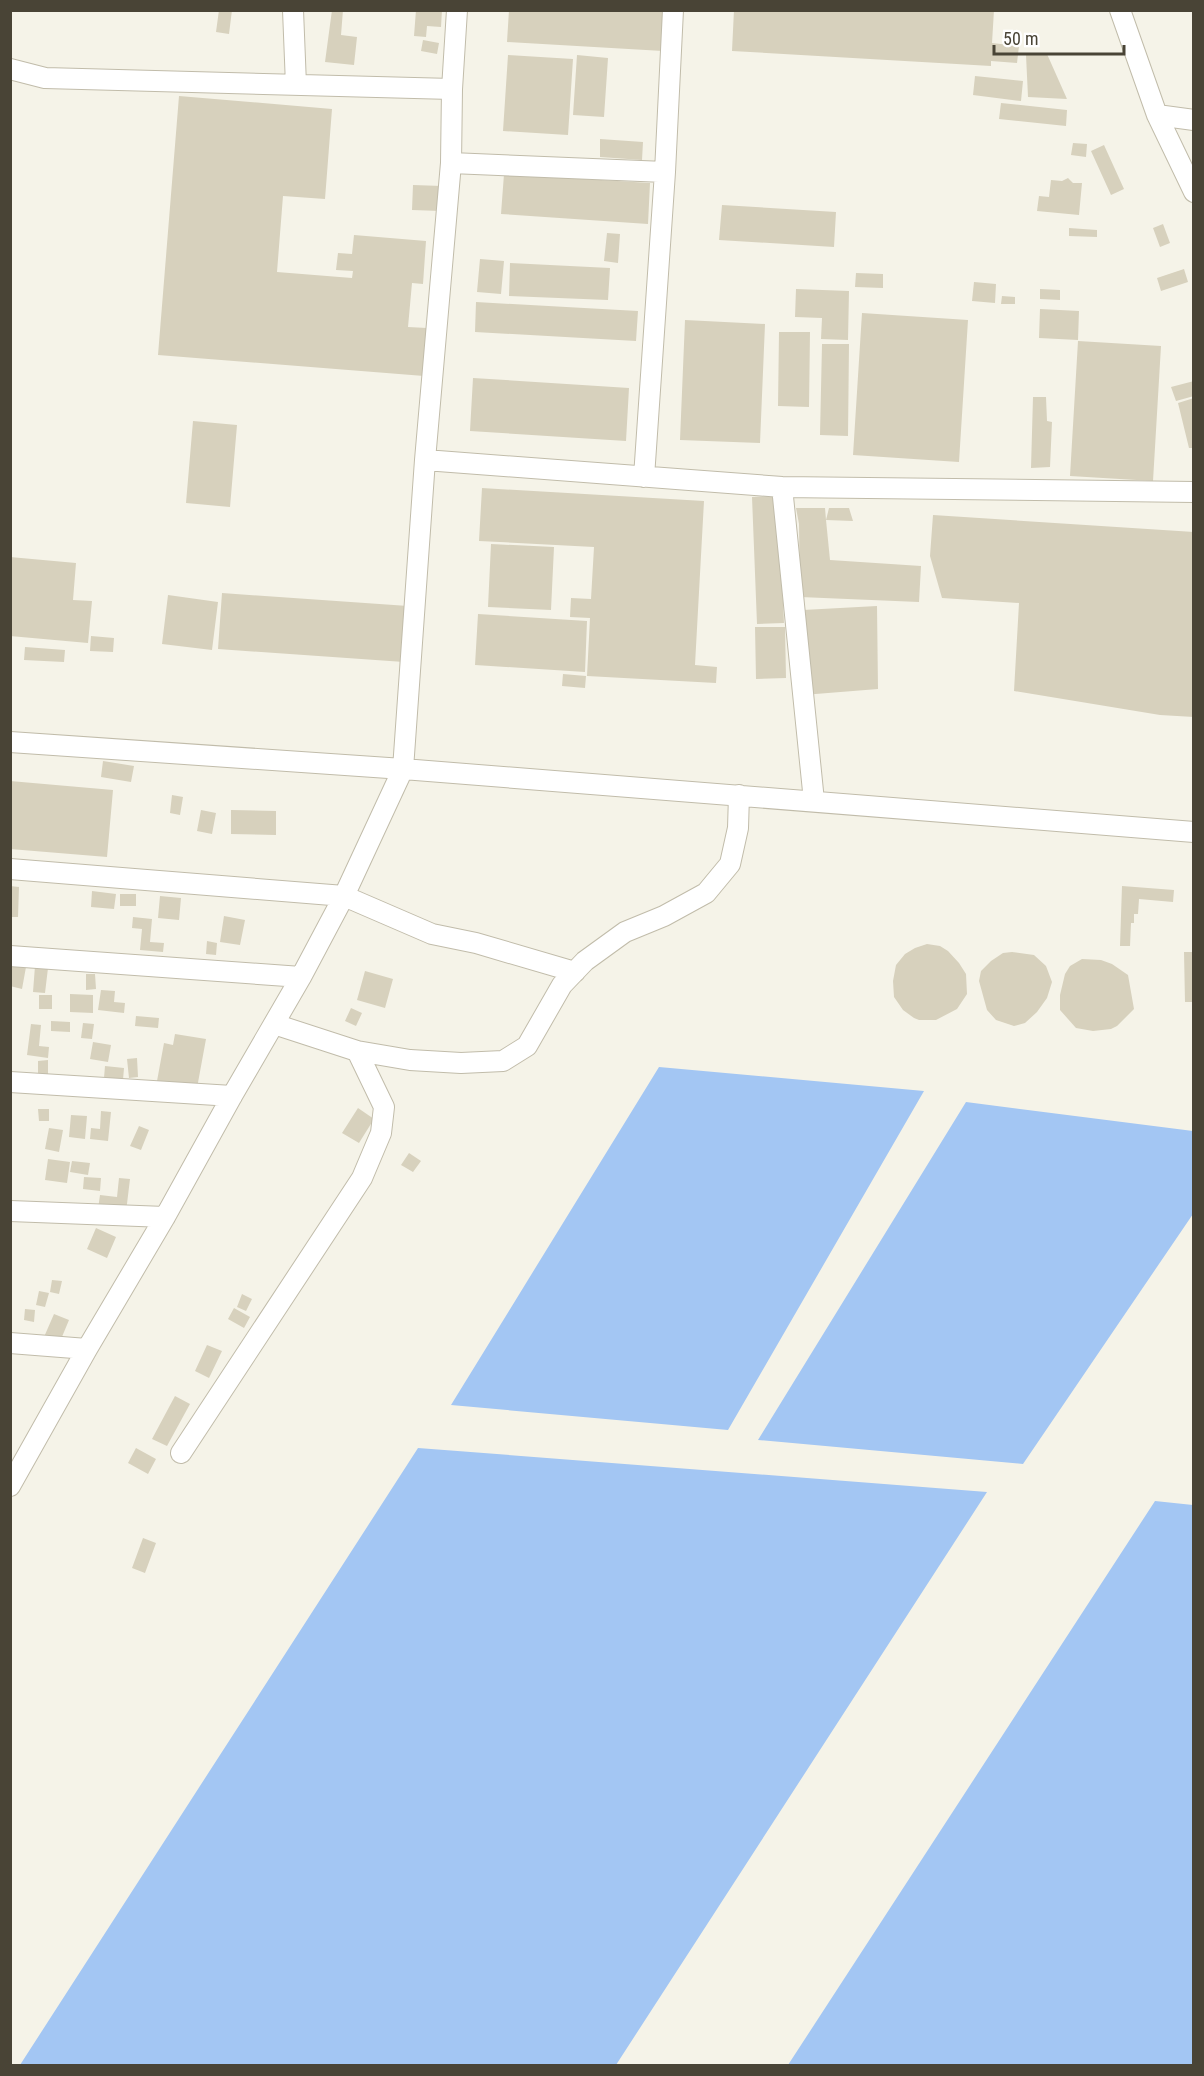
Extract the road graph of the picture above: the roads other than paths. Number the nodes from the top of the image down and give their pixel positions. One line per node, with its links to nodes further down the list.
1 (294, 10): 6 (street)
2 (457, 10): 7 (street)
3 (673, 10): 11 (street)
4 (1120, 10): 8 (street)
5 (10, 69): 6 (street)
6 (296, 85): 7 (street)
7 (452, 89): 10 (street)
8 (1157, 115): 9 (street); 12 (street)
9 (1194, 120)
10 (451, 163): 11 (street); 13 (street)
11 (665, 172): 14 (street)
12 (1194, 192)
13 (425, 460): 14 (street); 18 (street)
14 (644, 477): 15 (street)
15 (783, 487): 16 (street); 20 (street)
16 (1194, 492)
17 (10, 742): 18 (street)
18 (403, 769): 19 (street); 23 (street)
19 (739, 795): 20 (street); 25 (street)
20 (814, 801): 21 (street)
21 (1194, 832)
22 (10, 869): 23 (street)
23 (344, 896): 25 (street); 26 (street)
24 (10, 956): 26 (street)
25 (574, 972): 28 (street)
26 (301, 977): 27 (street)
27 (274, 1024): 28 (street); 30 (street)
28 (357, 1051): 35 (street)
29 (10, 1082): 30 (street)
30 (232, 1096): 32 (street)
31 (10, 1212): 32 (street)
32 (165, 1217): 34 (street)
33 (10, 1343): 34 (street)
34 (87, 1349): 36 (street)
35 (181, 1454)
36 (13, 1477)

